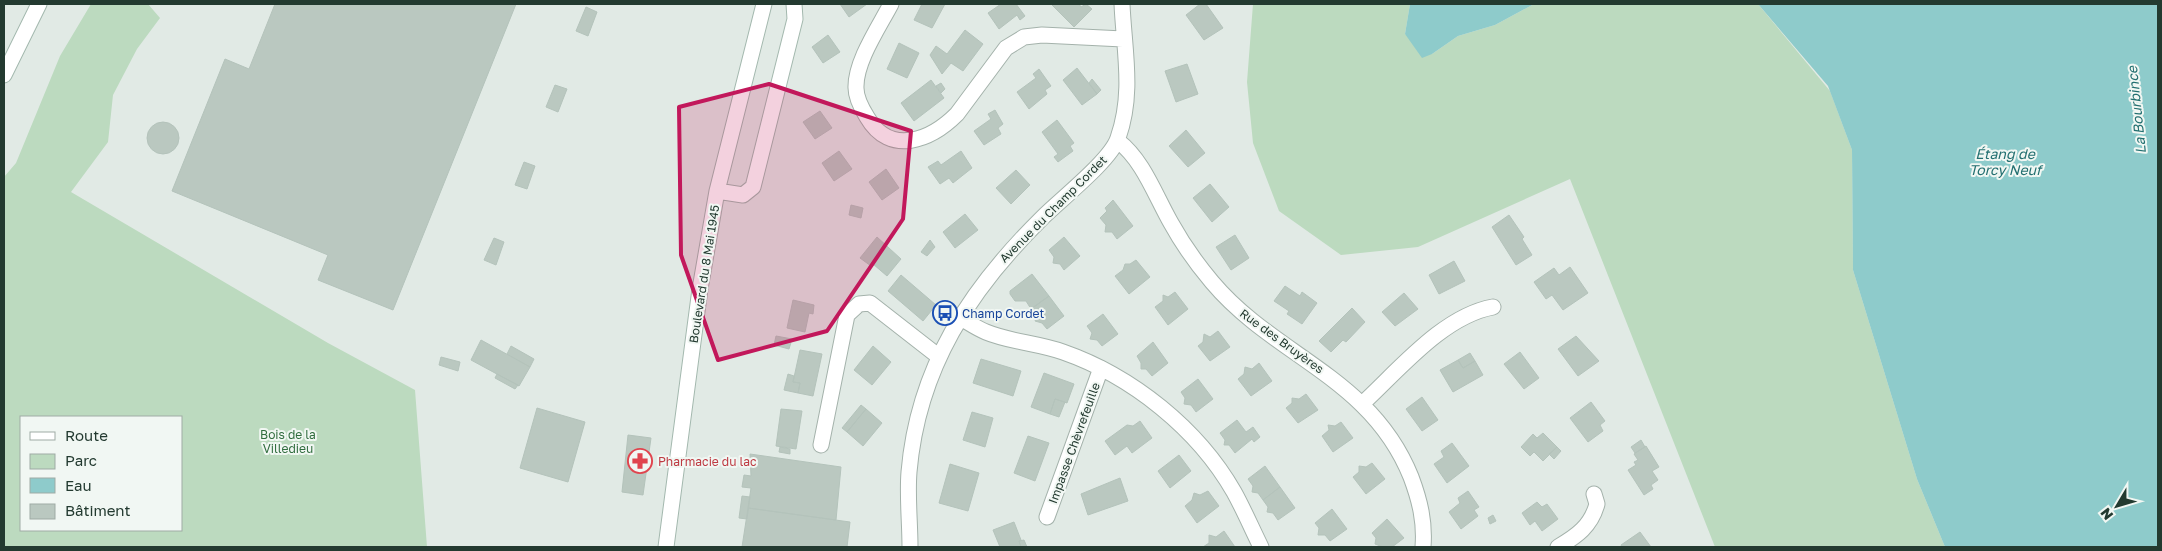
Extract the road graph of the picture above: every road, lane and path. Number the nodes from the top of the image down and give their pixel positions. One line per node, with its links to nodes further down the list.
1 (39, 4): 7 (street)
2 (794, 4): 9 (street)
3 (891, 4): 6 (street)
4 (1122, 4): 6 (street, Avenue du Champ Cordet)
5 (764, 5): 9 (street, Boulevard du 8 Mai 1945)
6 (1123, 38): 8 (street, Avenue du Champ Cordet)
7 (4, 75)
8 (1118, 141): 11 (street, Avenue du Champ Cordet); 14 (street, Rue des Bruyères)
9 (717, 191): 18 (street, Boulevard du 8 Mai 1945)
10 (1493, 307): 14 (street)
11 (959, 317): 12 (street, Avenue du Champ Cordet); 13 (street)
12 (938, 356): 15 (street); 19 (street, Avenue du Champ Cordet)
13 (1101, 368): 17 (street, Impasse Chèvrefeuille); 20 (street)
14 (1362, 404): 21 (street, Rue des Bruyères)
15 (821, 446)
16 (1594, 494): 22 (street)
17 (1047, 517)
18 (666, 547)
19 (910, 547)
20 (1260, 547)
21 (1423, 547)
22 (1558, 547)

